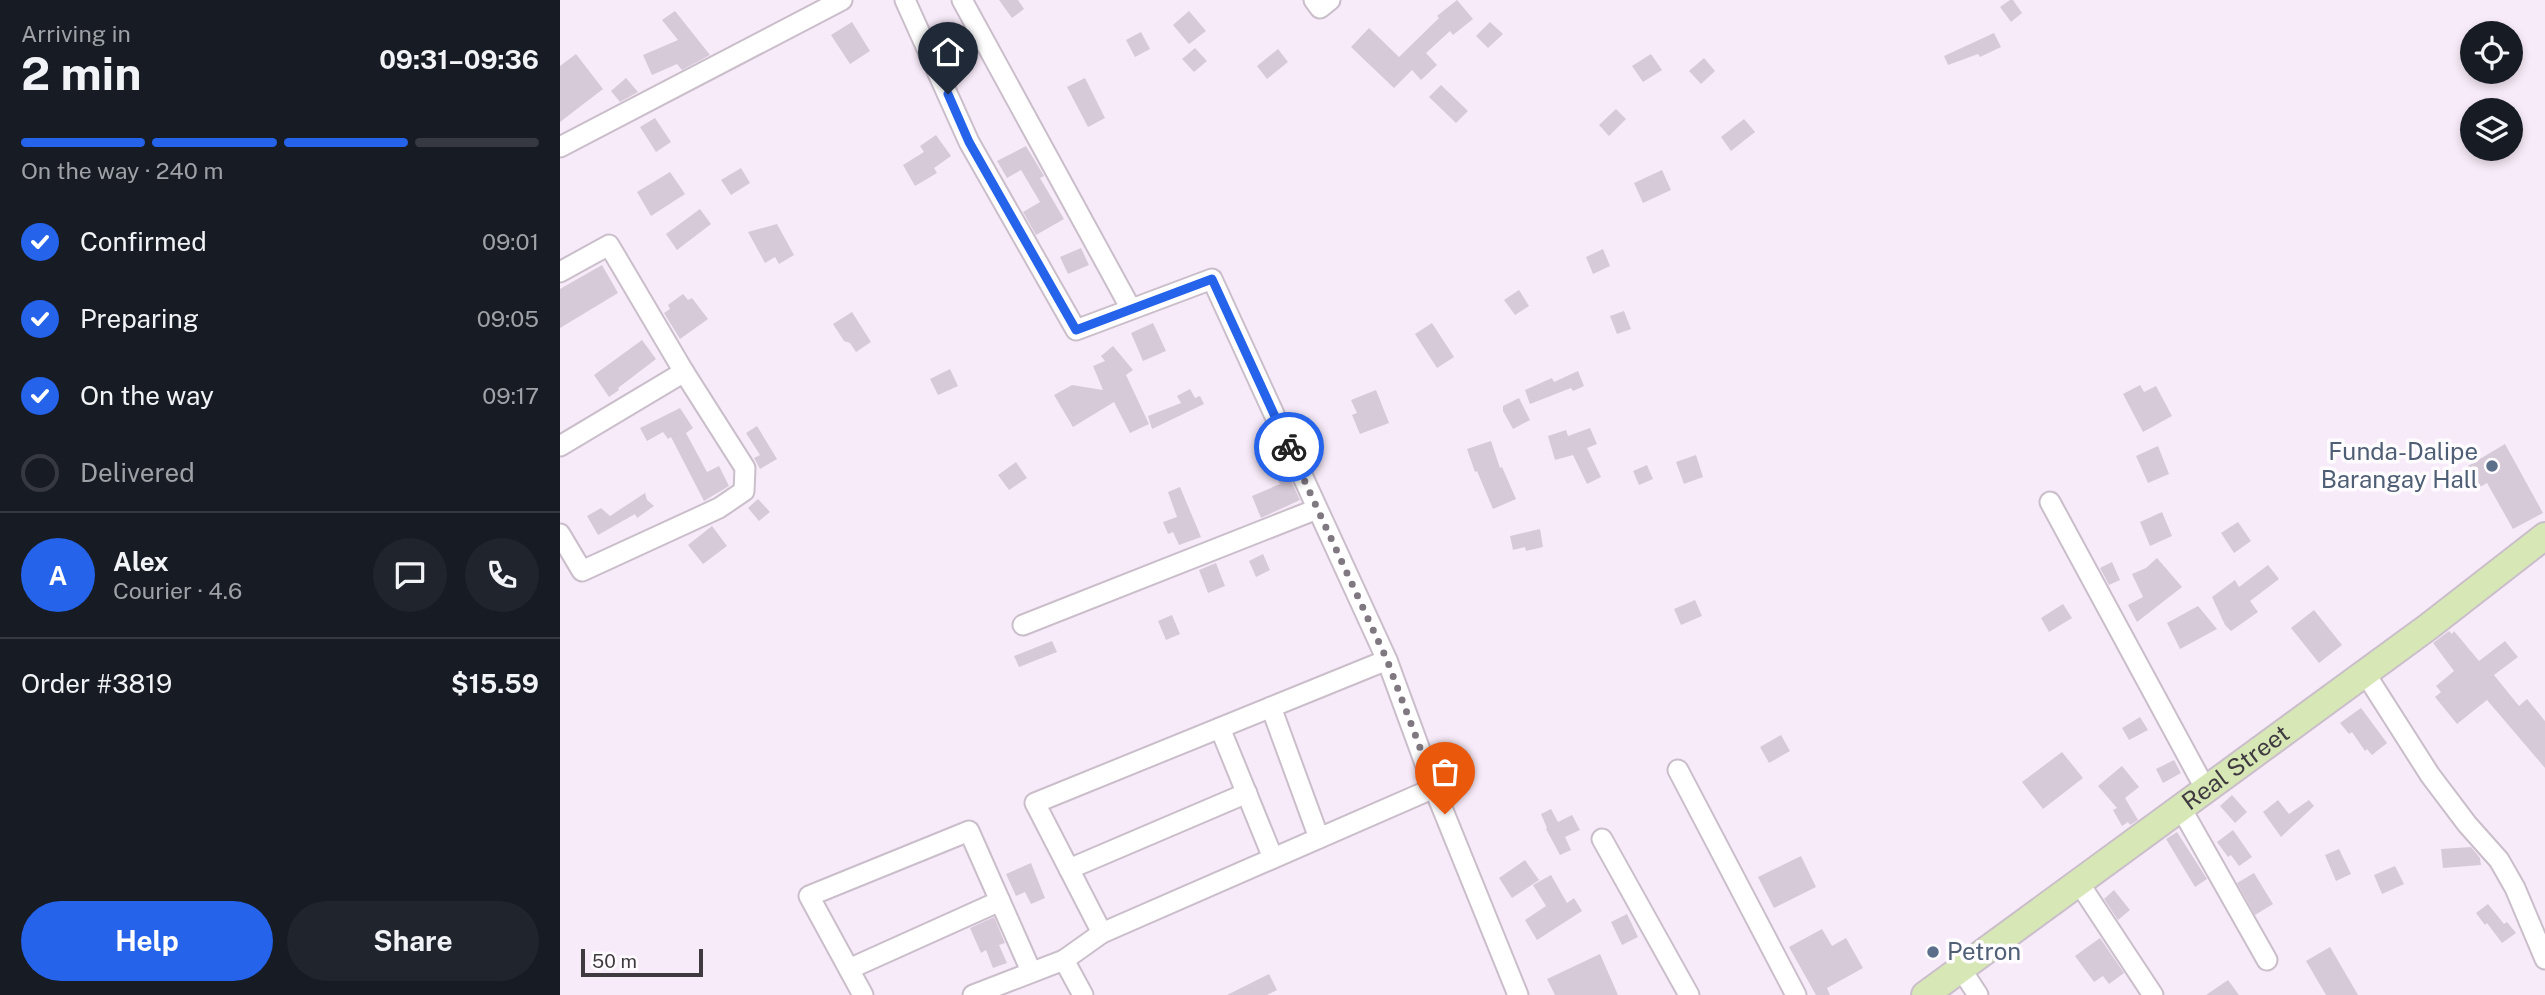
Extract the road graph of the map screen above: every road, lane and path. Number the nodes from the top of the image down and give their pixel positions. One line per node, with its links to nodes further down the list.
1 (842, 0): 6 (street)
2 (905, 0): 8 (street)
3 (962, 0): 8 (street)
4 (1314, 0): 5 (street)
5 (1330, 0)
6 (560, 147)
7 (560, 272): 9 (street)
8 (1130, 309): 12 (street)
9 (684, 372): 10 (street); 13 (street)
10 (560, 446)
11 (2050, 502): 22 (street)
12 (1317, 509): 15 (street); 16 (street)
13 (560, 534)
14 (2545, 536): 17 (main road, Real Street)
15 (1023, 625)
16 (1387, 660): 18 (street); 21 (street)
17 (2365, 673): 22 (main road, Real Street); 32 (street)
18 (1271, 707): 19 (street); 25 (street)
19 (1220, 728): 23 (street); 28 (street)
20 (1678, 770): 43 (street)
21 (1434, 788): 25 (street); 41 (street)
22 (2206, 790): 24 (main road, Real Street)
23 (1247, 793): 27 (street); 28 (street)
24 (2181, 808): 29 (main road, Real Street); 34 (street)
25 (1319, 838): 27 (street)
26 (1602, 839): 42 (street)
27 (1273, 858): 31 (street)
28 (1069, 869): 31 (street)
29 (2079, 883): 35 (main road, Real Street); 46 (street)
30 (1000, 901): 36 (street); 36 (street); 37 (street)
31 (1102, 933): 33 (street)
32 (2545, 959)
33 (1064, 960): 37 (street); 40 (street)
34 (2267, 961)
35 (1961, 969): 44 (main road, Real Street); 45 (street)
36 (849, 970): 38 (street)
37 (1031, 971): 39 (street)
38 (863, 995)
39 (972, 995)
40 (1083, 995)
41 (1518, 995)
42 (1689, 995)
43 (1796, 995)
44 (1925, 995)
45 (1978, 995)
46 (2153, 995)

